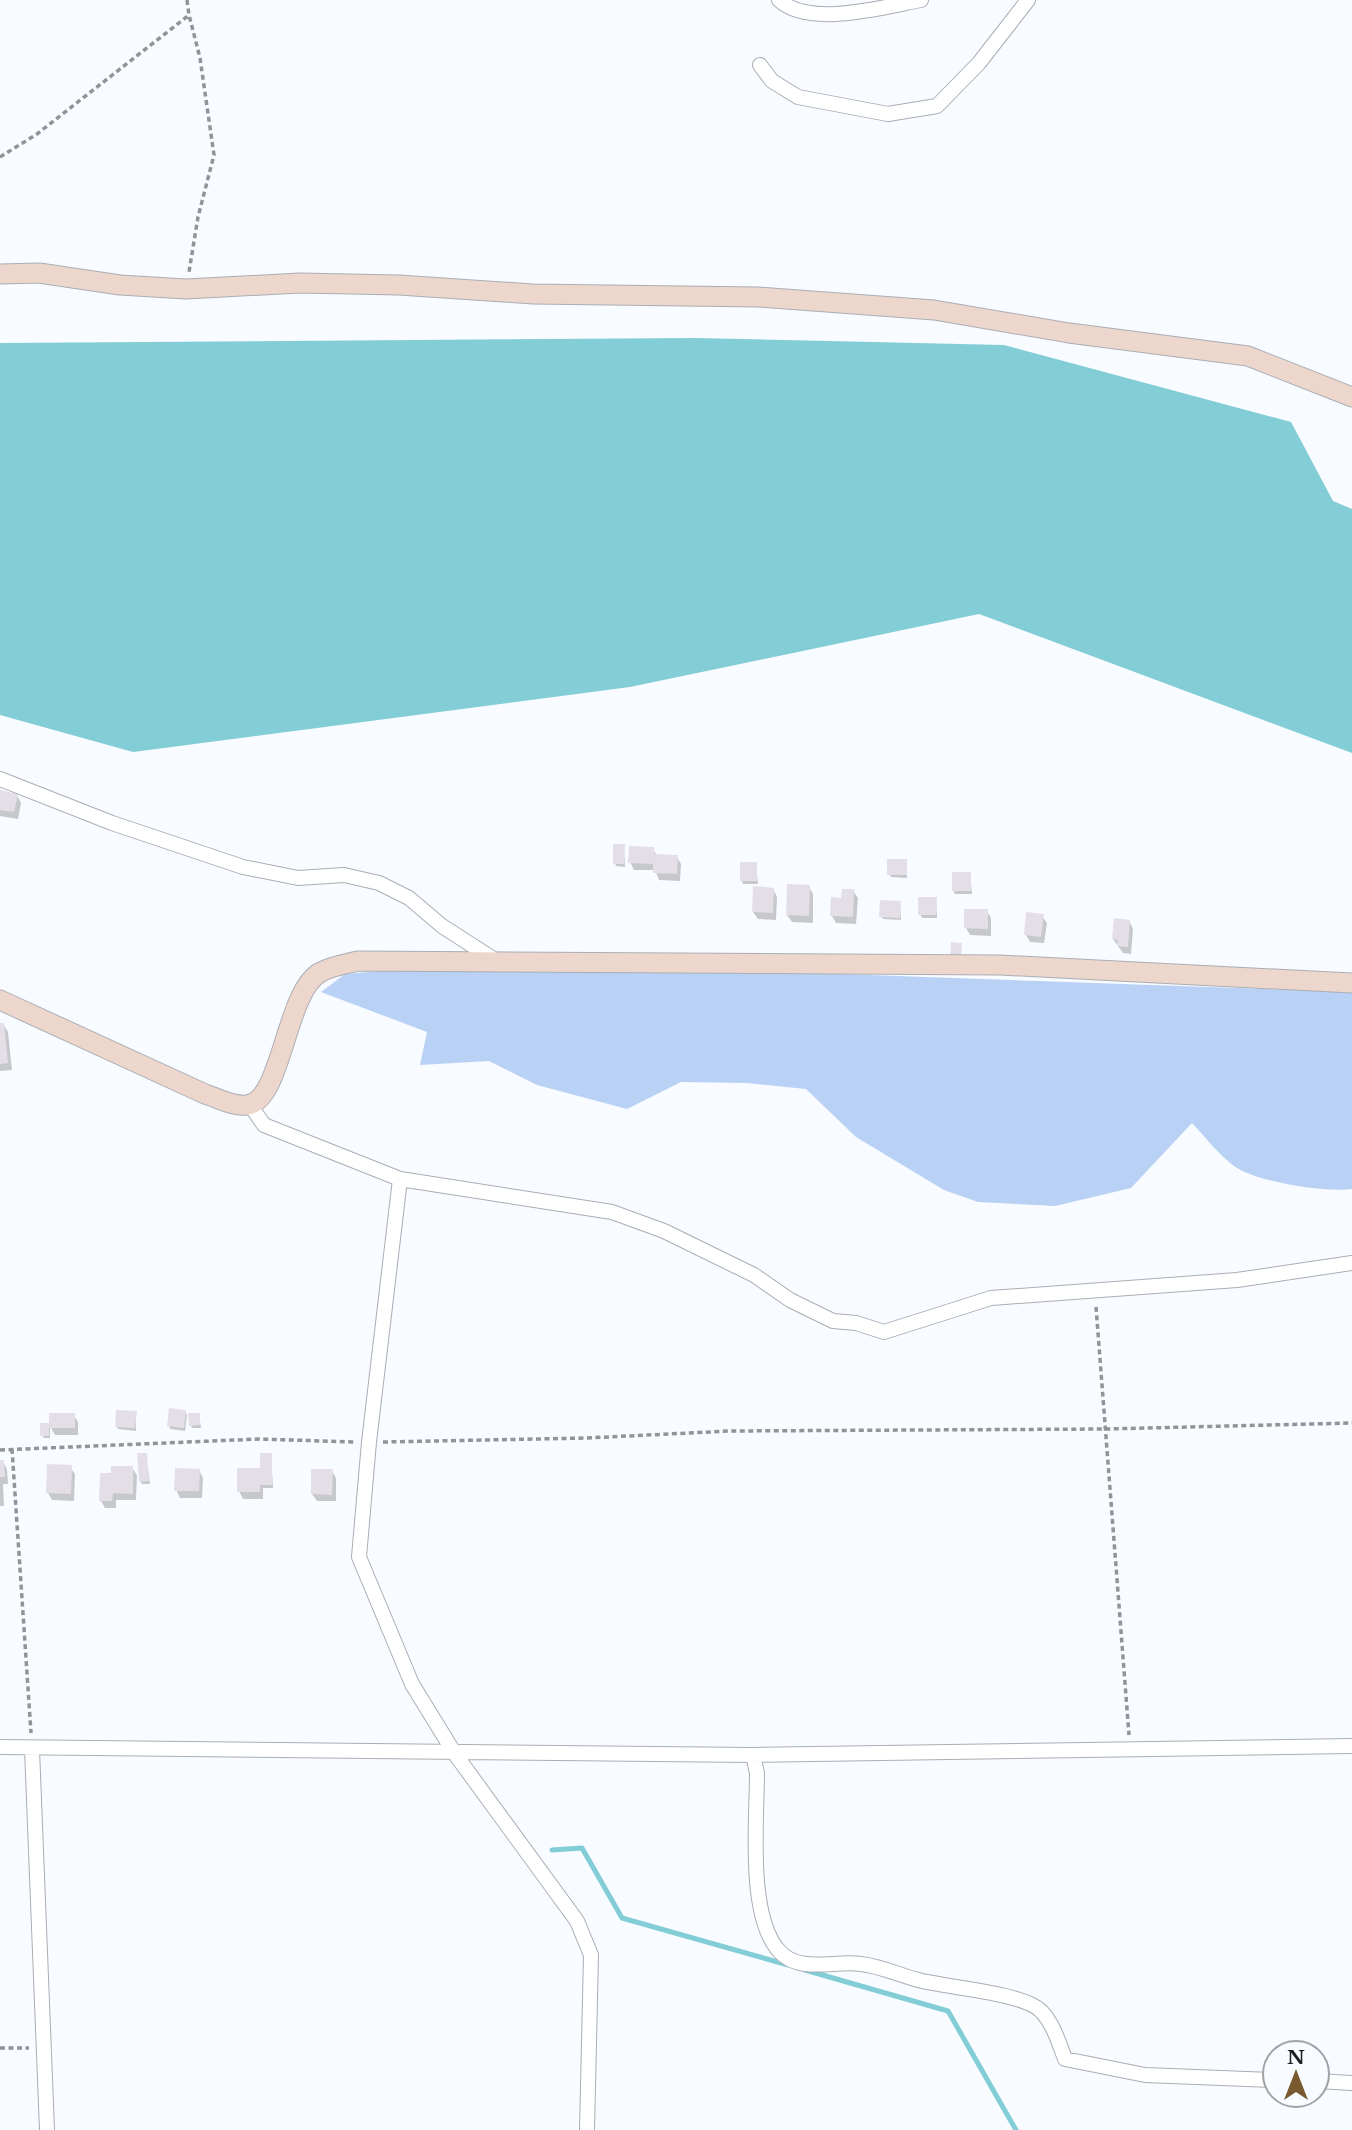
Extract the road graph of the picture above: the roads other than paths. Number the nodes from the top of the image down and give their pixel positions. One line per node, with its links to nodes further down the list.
1 (779, 0): 2 (street)
2 (921, 0)
3 (1028, 0): 4 (street)
4 (760, 65)
5 (0, 274): 6 (main road)
6 (1352, 397)
7 (0, 779): 8 (street)
8 (498, 962): 9 (main road); 11 (main road)
9 (1352, 983)
10 (0, 1000): 11 (main road)
11 (250, 1105): 12 (street)
12 (400, 1179): 13 (street); 17 (street)
13 (1352, 1263)
14 (1352, 1746): 18 (street)
15 (0, 1747): 16 (street)
16 (32, 1749): 17 (street); 22 (street)
17 (454, 1754): 18 (street); 23 (street)
18 (753, 1755): 19 (street)
19 (1261, 2079)
20 (1331, 2082): 21 (street)
21 (1352, 2083)
22 (47, 2130)
23 (587, 2130)

